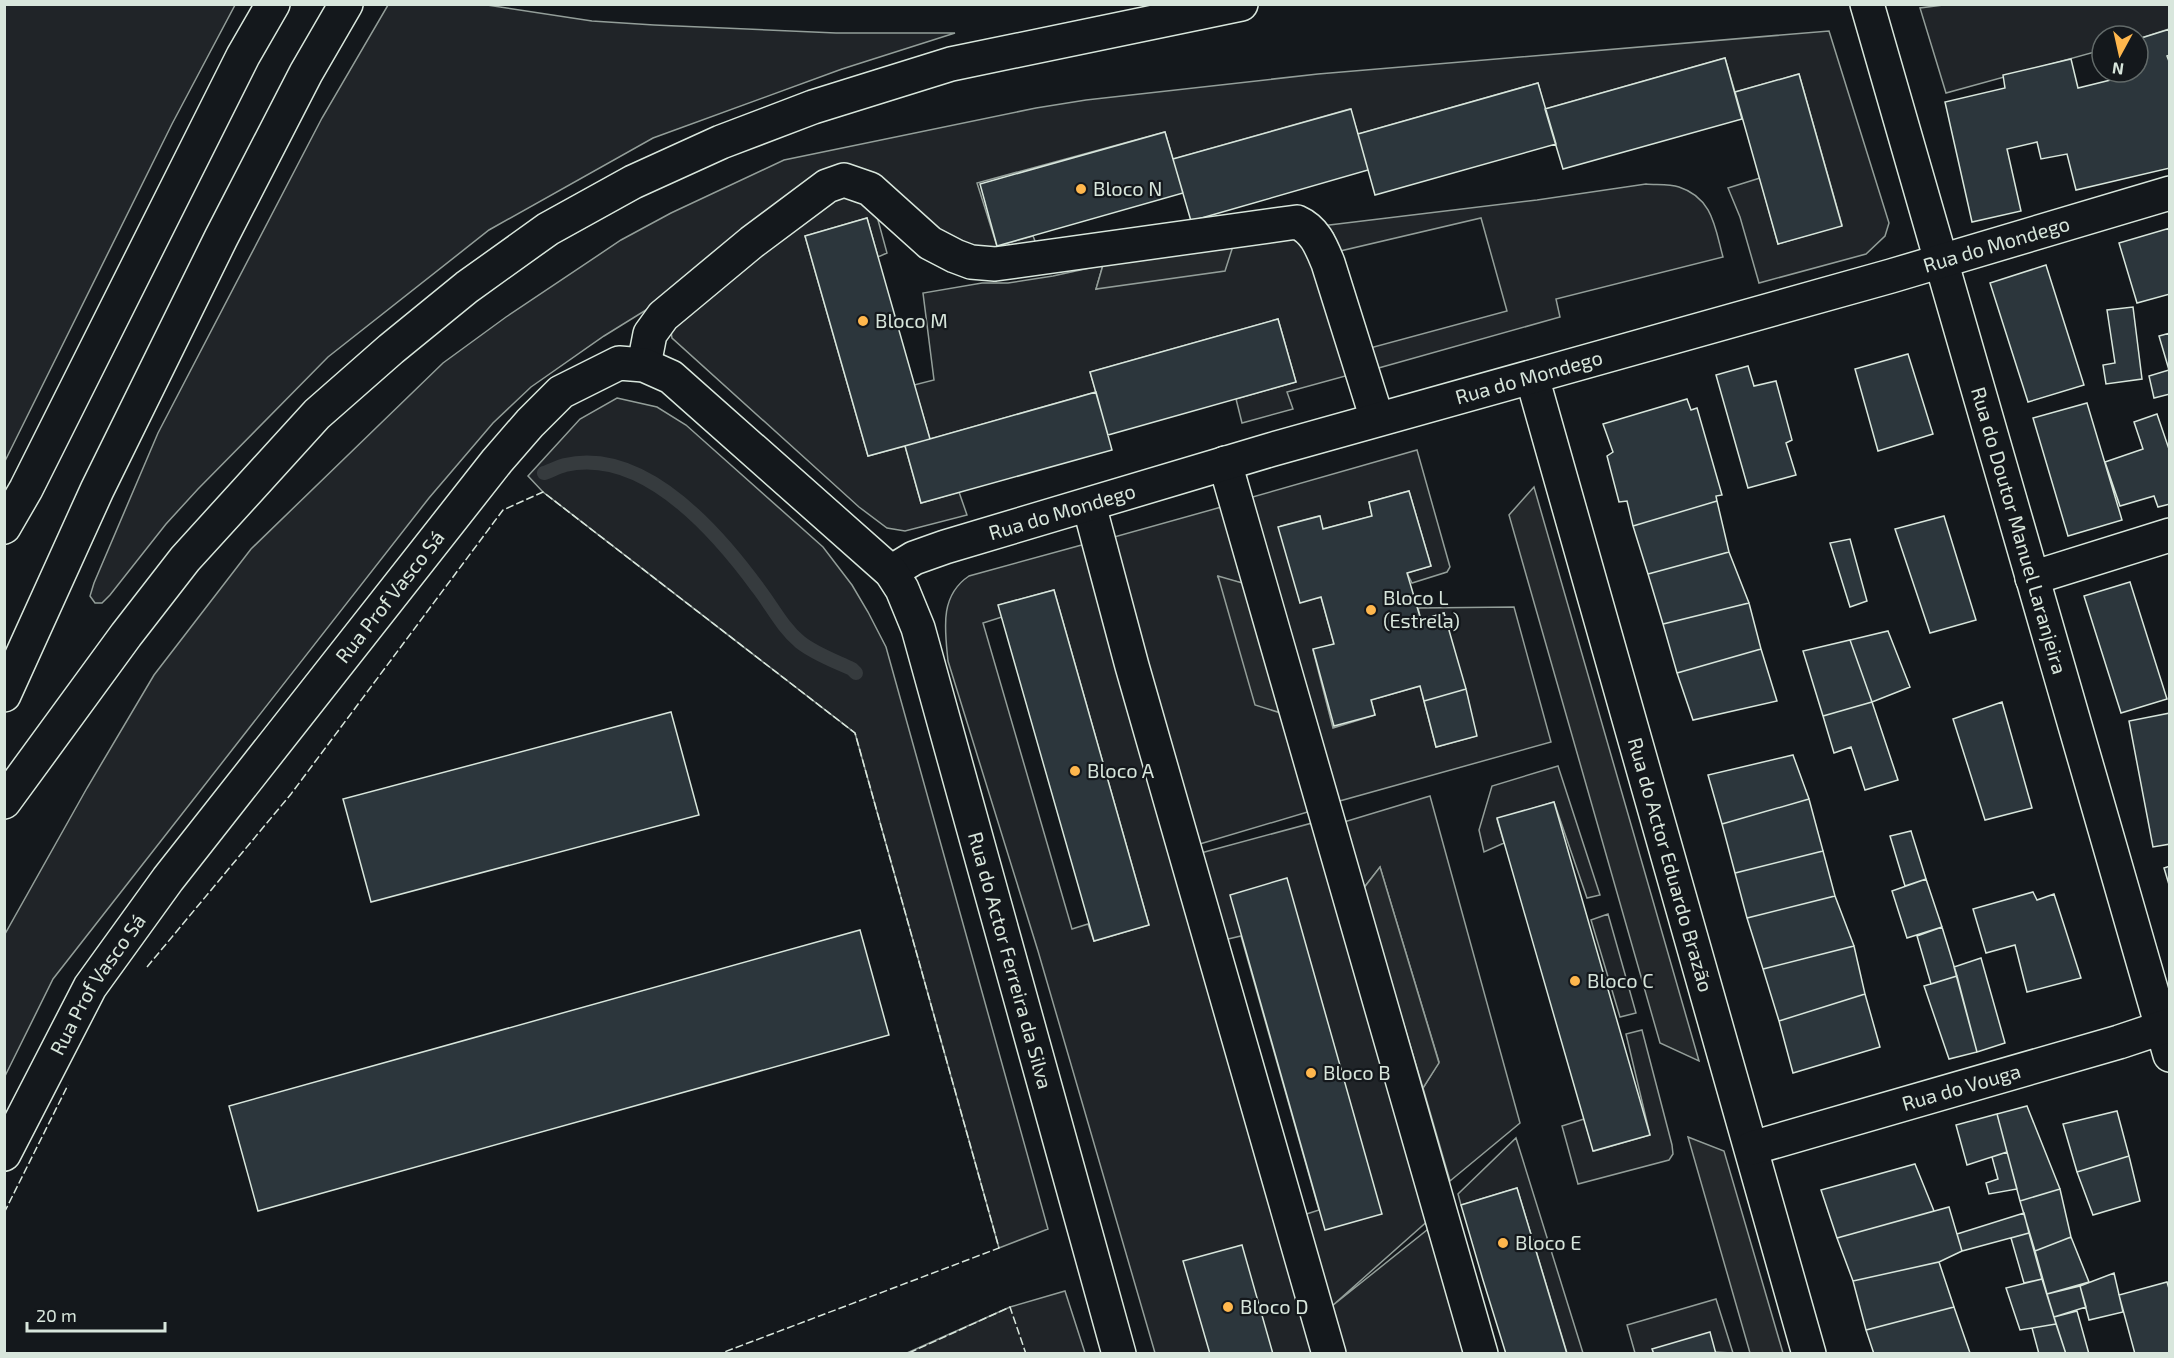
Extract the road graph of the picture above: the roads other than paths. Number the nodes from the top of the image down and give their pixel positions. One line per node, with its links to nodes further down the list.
1 (273, 4): 12 (main road)
2 (346, 4): 16 (main road)
3 (1241, 4): 17 (main road)
4 (1867, 4): 6 (main road, Rua do Doutor Manuel Laranjeira)
5 (2169, 193): 6 (main road, Rua do Mondego)
6 (1941, 261): 8 (main road, Rua do Mondego); 15 (main road, Rua do Doutor Manuel Laranjeira)
7 (644, 365): 9 (main road); 14 (main road, Rua Prof Vasco Sá); 20 (main road, Rua Prof Vasco Sá)
8 (1532, 377): 9 (main road, Rua do Mondego); 19 (main road, Rua do Actor Eduardo Brazão)
9 (1377, 419): 10 (main road, Rua do Mondego)
10 (1225, 463): 11 (main road, Rua do Mondego); 23 (main road)
11 (1089, 505): 14 (main road, Rua do Mondego); 22 (main road)
12 (4, 527)
13 (2169, 535): 15 (main road)
14 (891, 572): 21 (main road, Rua do Actor Ferreira da Silva)
15 (2032, 578): 18 (main road, Rua do Doutor Manuel Laranjeira)
16 (4, 695)
17 (4, 802)
18 (2167, 1035): 19 (main road, Rua do Vouga)
19 (1752, 1148): 24 (main road, Rua do Actor Eduardo Brazão)
20 (4, 1154)
21 (1119, 1353)
22 (1329, 1353)
23 (1481, 1353)
24 (1809, 1353)

